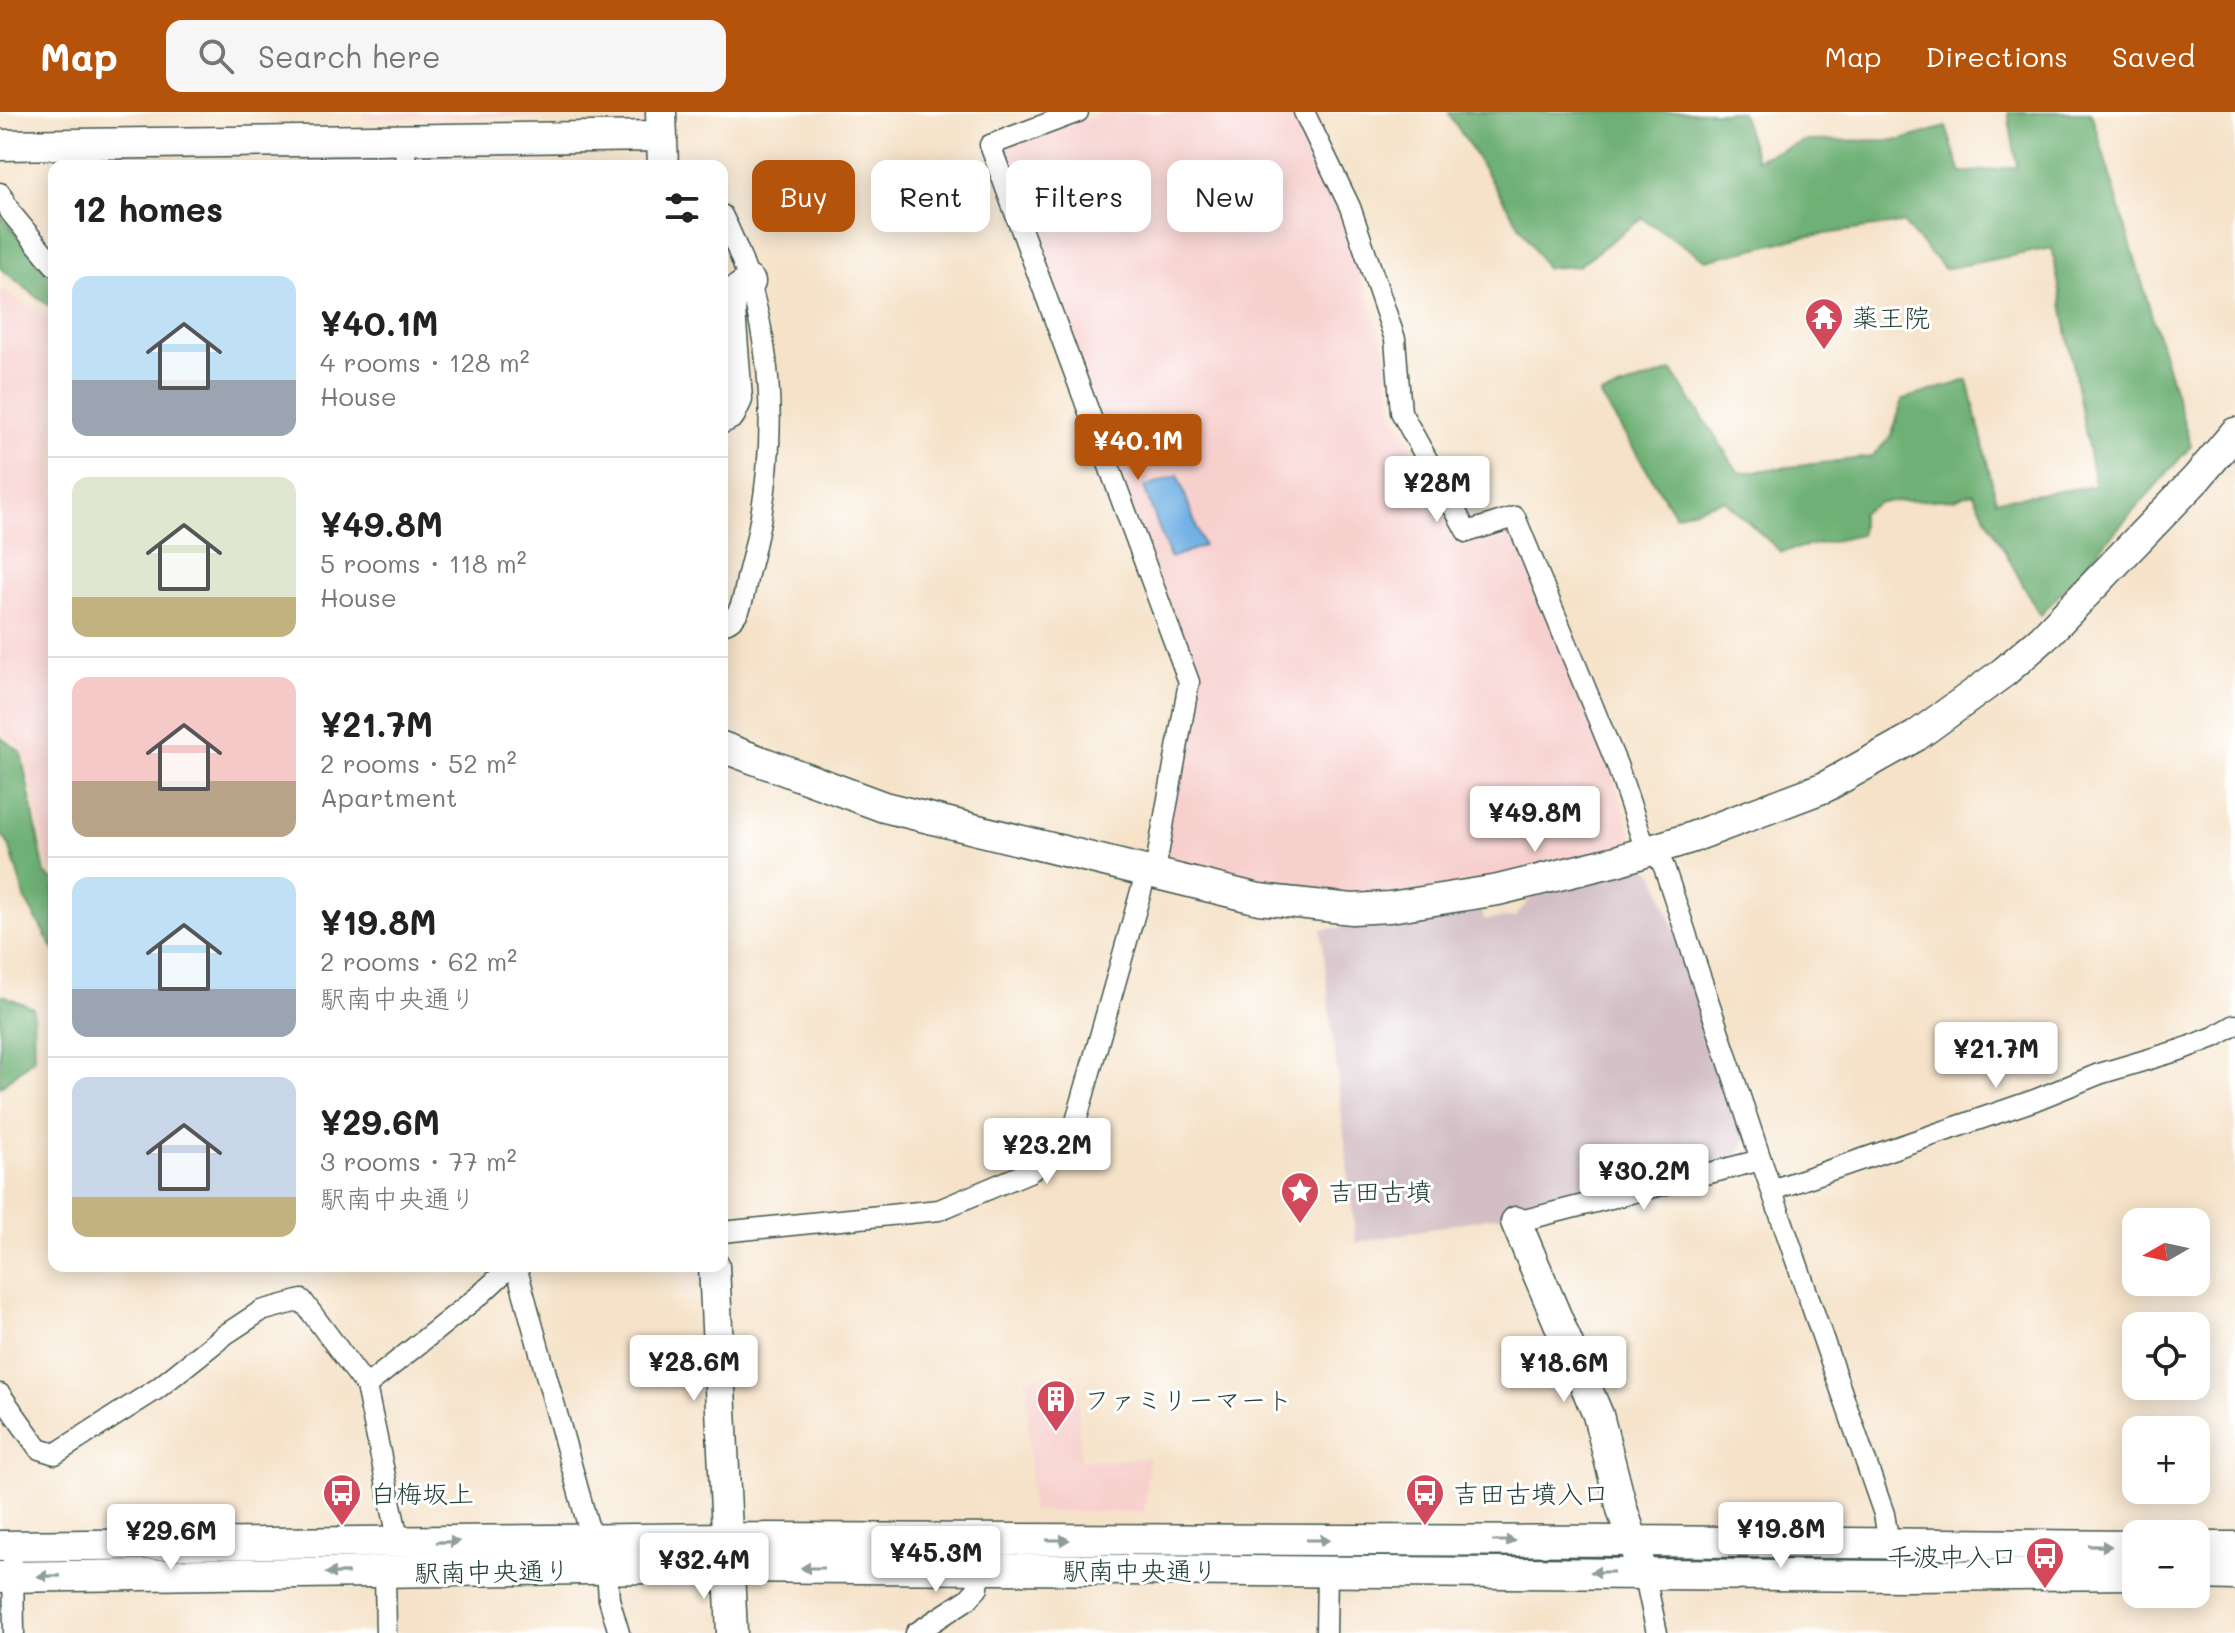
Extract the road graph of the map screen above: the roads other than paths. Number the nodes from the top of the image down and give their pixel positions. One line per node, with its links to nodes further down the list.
1 (1078, 112): 15 (street)
2 (1304, 112): 14 (street)
3 (662, 138): 5 (street)
4 (0, 145): 5 (street)
5 (405, 153)
6 (0, 193): 8 (street)
7 (728, 227): 9 (street)
8 (48, 258)
9 (750, 282): 10 (street); 12 (street)
10 (728, 415)
11 (2235, 433): 14 (street)
12 (728, 622)
13 (728, 749): 15 (street)
14 (1654, 850): 15 (street); 17 (street)
15 (1151, 873): 20 (street)
16 (2235, 1025): 18 (street)
17 (1761, 1160): 18 (street); 19 (street)
18 (1772, 1190): 29 (street)
19 (1516, 1222): 27 (street)
20 (728, 1231)
21 (507, 1272): 24 (street)
22 (516, 1272): 26 (street)
23 (714, 1272): 34 (street)
24 (366, 1386): 25 (street); 28 (street)
25 (0, 1394)
26 (592, 1540): 28 (street, 駅南中央通り, one-way to 26); 34 (street, 駅南中央通り)
27 (1632, 1541): 29 (street, 駅南中央通り); 34 (street, 駅南中央通り, one-way to 27); 38 (street)
28 (399, 1543): 30 (street, 駅南中央通り)
29 (1889, 1543): 31 (street, 駅南中央通り, one-way to 31)
30 (6, 1546): 43 (street)
31 (2122, 1546)
32 (2210, 1547): 33 (street)
33 (2235, 1547)
34 (729, 1553): 35 (street, 駅南中央通り, one-way to 34); 36 (street, 駅南中央通り); 47 (street)
35 (979, 1569): 37 (street, 駅南中央通り); 48 (street)
36 (607, 1570): 39 (street, 駅南中央通り); 46 (street)
37 (1327, 1571): 38 (street, 駅南中央通り, one-way to 37); 49 (street)
38 (1644, 1572): 40 (street, 駅南中央通り); 50 (street)
39 (385, 1573): 43 (street, 駅南中央通り, one-way to 43); 45 (street)
40 (2122, 1574)
41 (2210, 1574): 42 (street)
42 (2235, 1575)
43 (7, 1576): 44 (street)
44 (14, 1633)
45 (386, 1633)
46 (619, 1633)
47 (732, 1633)
48 (916, 1633)
49 (1326, 1633)
50 (1657, 1633)

